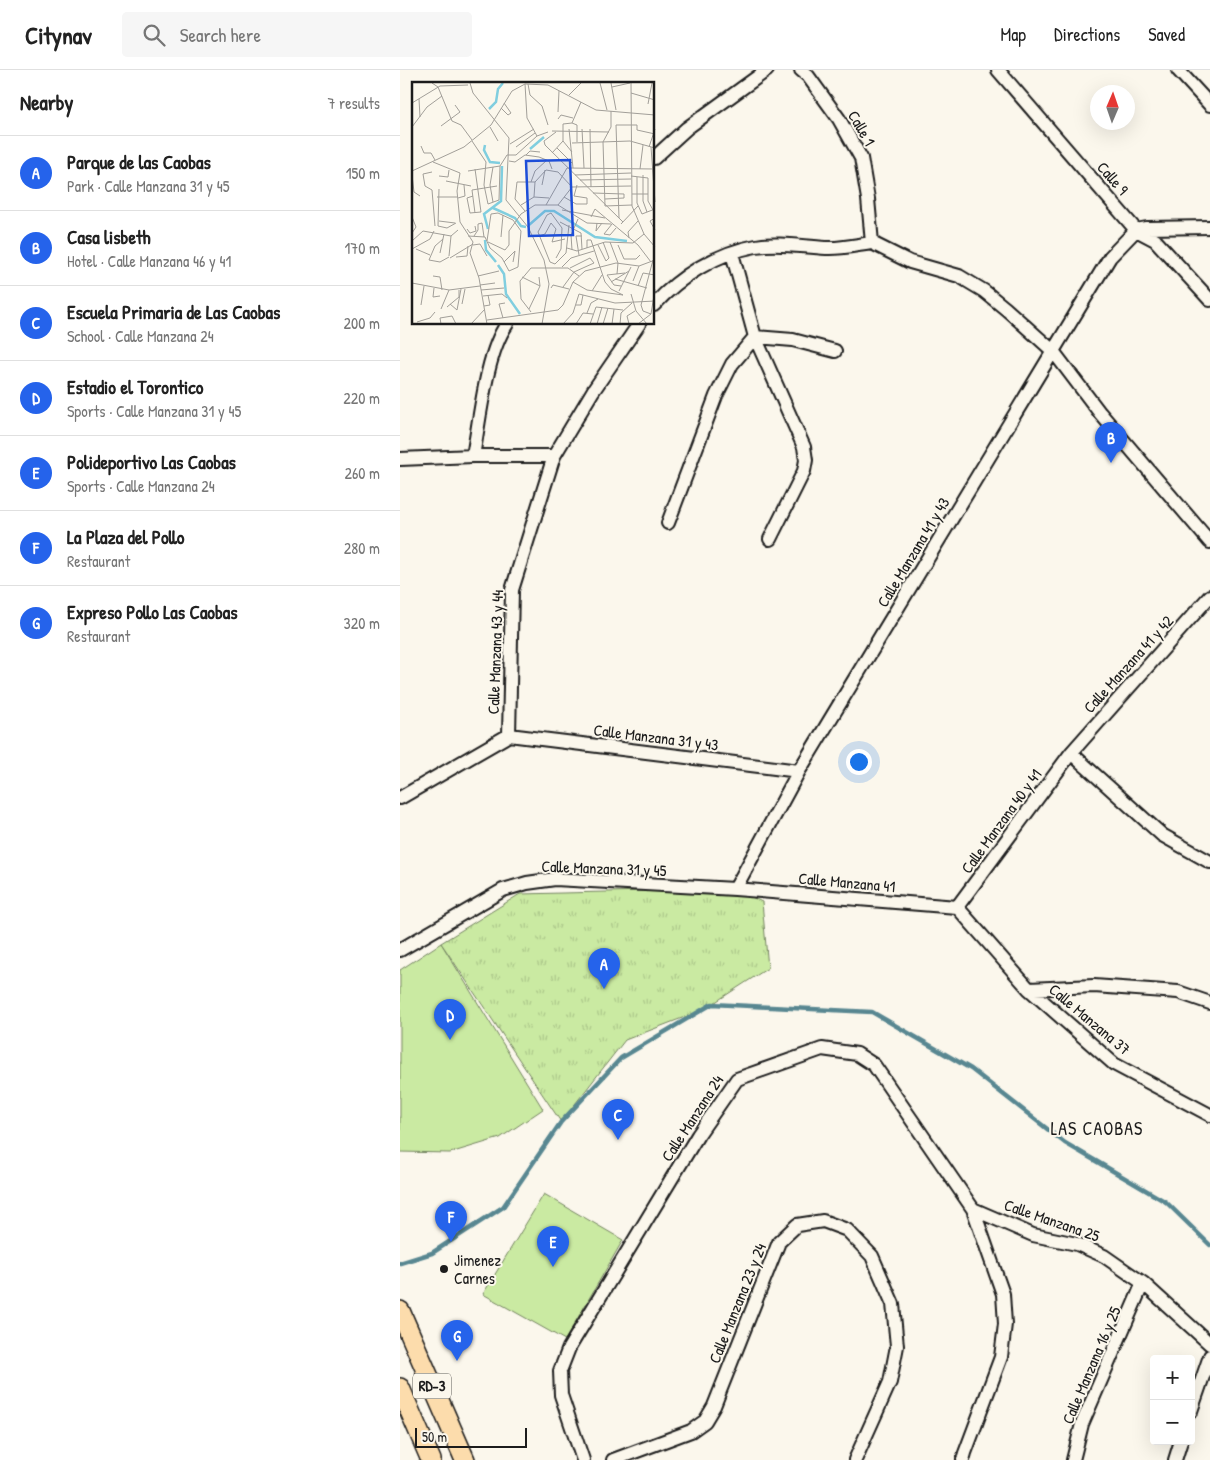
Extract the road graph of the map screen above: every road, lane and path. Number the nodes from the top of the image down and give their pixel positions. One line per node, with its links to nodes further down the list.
1 (767, 70): 6 (street)
2 (801, 70): 9 (street, Calle 1)
3 (998, 70): 8 (street, Calle 9)
4 (1178, 70): 5 (street)
5 (1210, 105)
6 (655, 157)
7 (1210, 227): 8 (street)
8 (1136, 230): 11 (street, Calle 9); 17 (street, Calle Manzana 41 y 43)
9 (872, 243): 10 (street); 17 (street)
10 (732, 253): 12 (street); 15 (street)
11 (1210, 300)
12 (655, 304)
13 (505, 325): 18 (street)
14 (638, 325): 19 (street, Calle Manzana 43 y 44)
15 (754, 336): 16 (street); 21 (street); 22 (street)
16 (835, 351)
17 (1053, 351): 23 (street); 27 (street, Calle Manzana 41 y 43)
18 (473, 456): 19 (street); 20 (street)
19 (554, 456): 25 (street, Calle Manzana 43 y 44)
20 (400, 458)
21 (668, 523)
22 (770, 539)
23 (1210, 542)
24 (1210, 596): 26 (street, Calle Manzana 41 y 42)
25 (509, 735): 27 (street, Calle Manzana 31 y 43); 28 (street)
26 (1070, 754): 29 (street); 31 (street, Calle Manzana 40 y 41)
27 (800, 770): 30 (street, Calle Manzana 41 y 43)
28 (400, 798)
29 (1210, 862)
30 (734, 889): 31 (street, Calle Manzana 41); 32 (street, Calle Manzana 31 y 45)
31 (957, 907): 33 (street, Calle Manzana 37)
32 (400, 950)
33 (1029, 989): 34 (street); 35 (street, Calle Manzana 37)
34 (1210, 1003)
35 (1210, 1115)
36 (973, 1209): 37 (street, Calle Manzana 25); 46 (street, Calle Manzana 24); 49 (street, Calle Manzana 24)
37 (1143, 1283): 39 (street, Calle Manzana 25); 50 (street, Calle Manzana 16 y 25)
38 (400, 1311): 45 (main road, RD-3)
39 (1210, 1344)
40 (1210, 1356): 42 (street)
41 (400, 1388): 44 (main road, RD-3)
42 (1195, 1400)
43 (1180, 1445): 51 (street)
44 (431, 1460)
45 (465, 1460)
46 (583, 1460)
47 (613, 1460): 48 (street, Calle Manzana 23 y 24)
48 (854, 1460)
49 (964, 1460)
50 (1073, 1460)
51 (1174, 1460)

